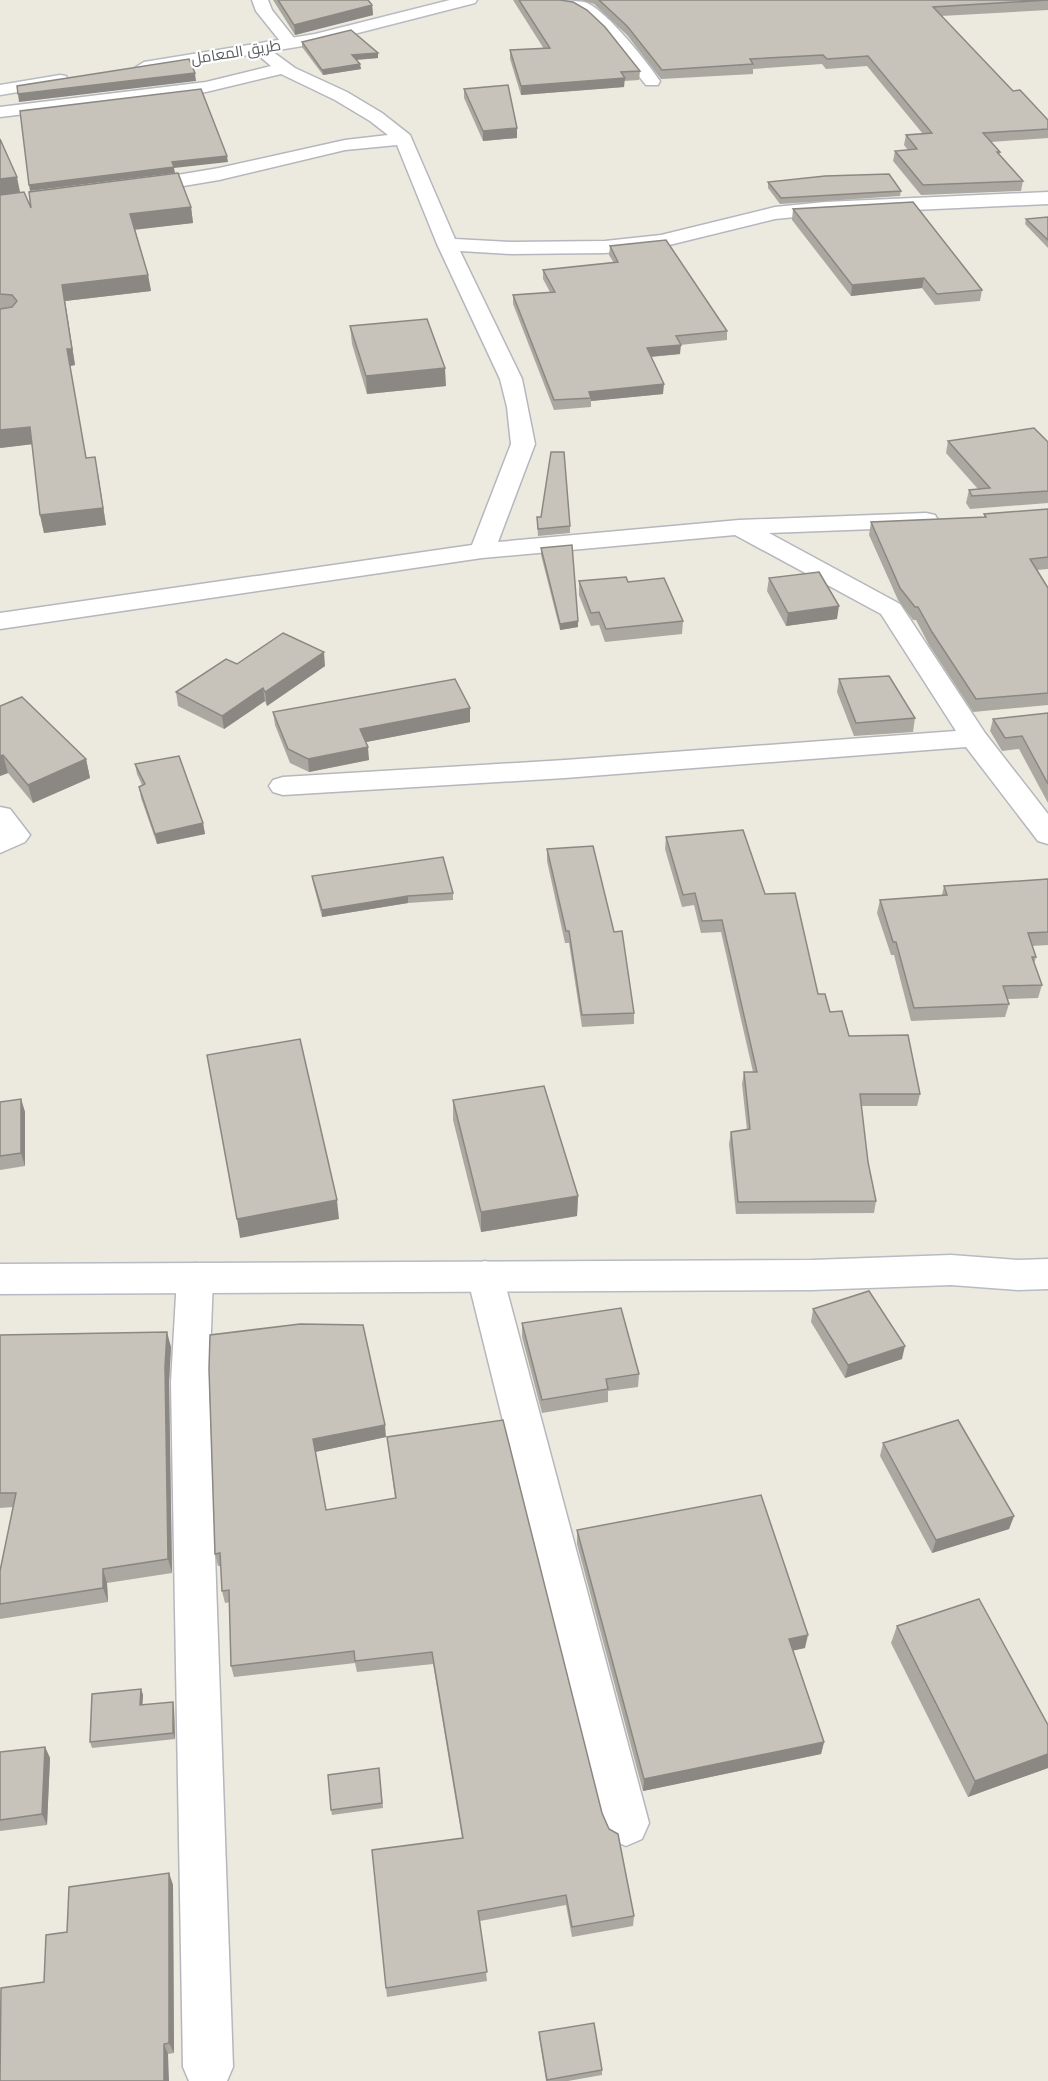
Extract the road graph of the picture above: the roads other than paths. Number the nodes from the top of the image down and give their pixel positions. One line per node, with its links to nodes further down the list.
1 (260, 0): 4 (street)
2 (469, 0): 4 (street, طريق المعامل)
3 (541, 0): 9 (street)
4 (290, 44): 5 (street, طريق المعامل)
5 (259, 49): 6 (street); 7 (street, طريق المعامل)
6 (283, 68): 11 (street); 12 (street)
7 (129, 69)
8 (70, 79): 10 (street)
9 (652, 81)
10 (0, 90)
11 (0, 112)
12 (404, 139): 13 (street); 15 (street)
13 (118, 190)
14 (1048, 198): 15 (street)
15 (447, 244): 18 (street)
16 (945, 519): 17 (street)
17 (739, 527): 18 (street); 20 (street)
18 (482, 551): 19 (street)
19 (0, 621)
20 (976, 727): 21 (street); 23 (street)
21 (283, 786)
22 (0, 816): 24 (street)
23 (1048, 834)
24 (0, 843)
25 (1048, 1253): 26 (street)
26 (951, 1270): 27 (street); 28 (street)
27 (1048, 1274)
28 (485, 1276): 29 (street); 31 (street)
29 (195, 1278): 30 (street); 32 (street)
30 (0, 1279)
31 (626, 1823)
32 (208, 2067)

